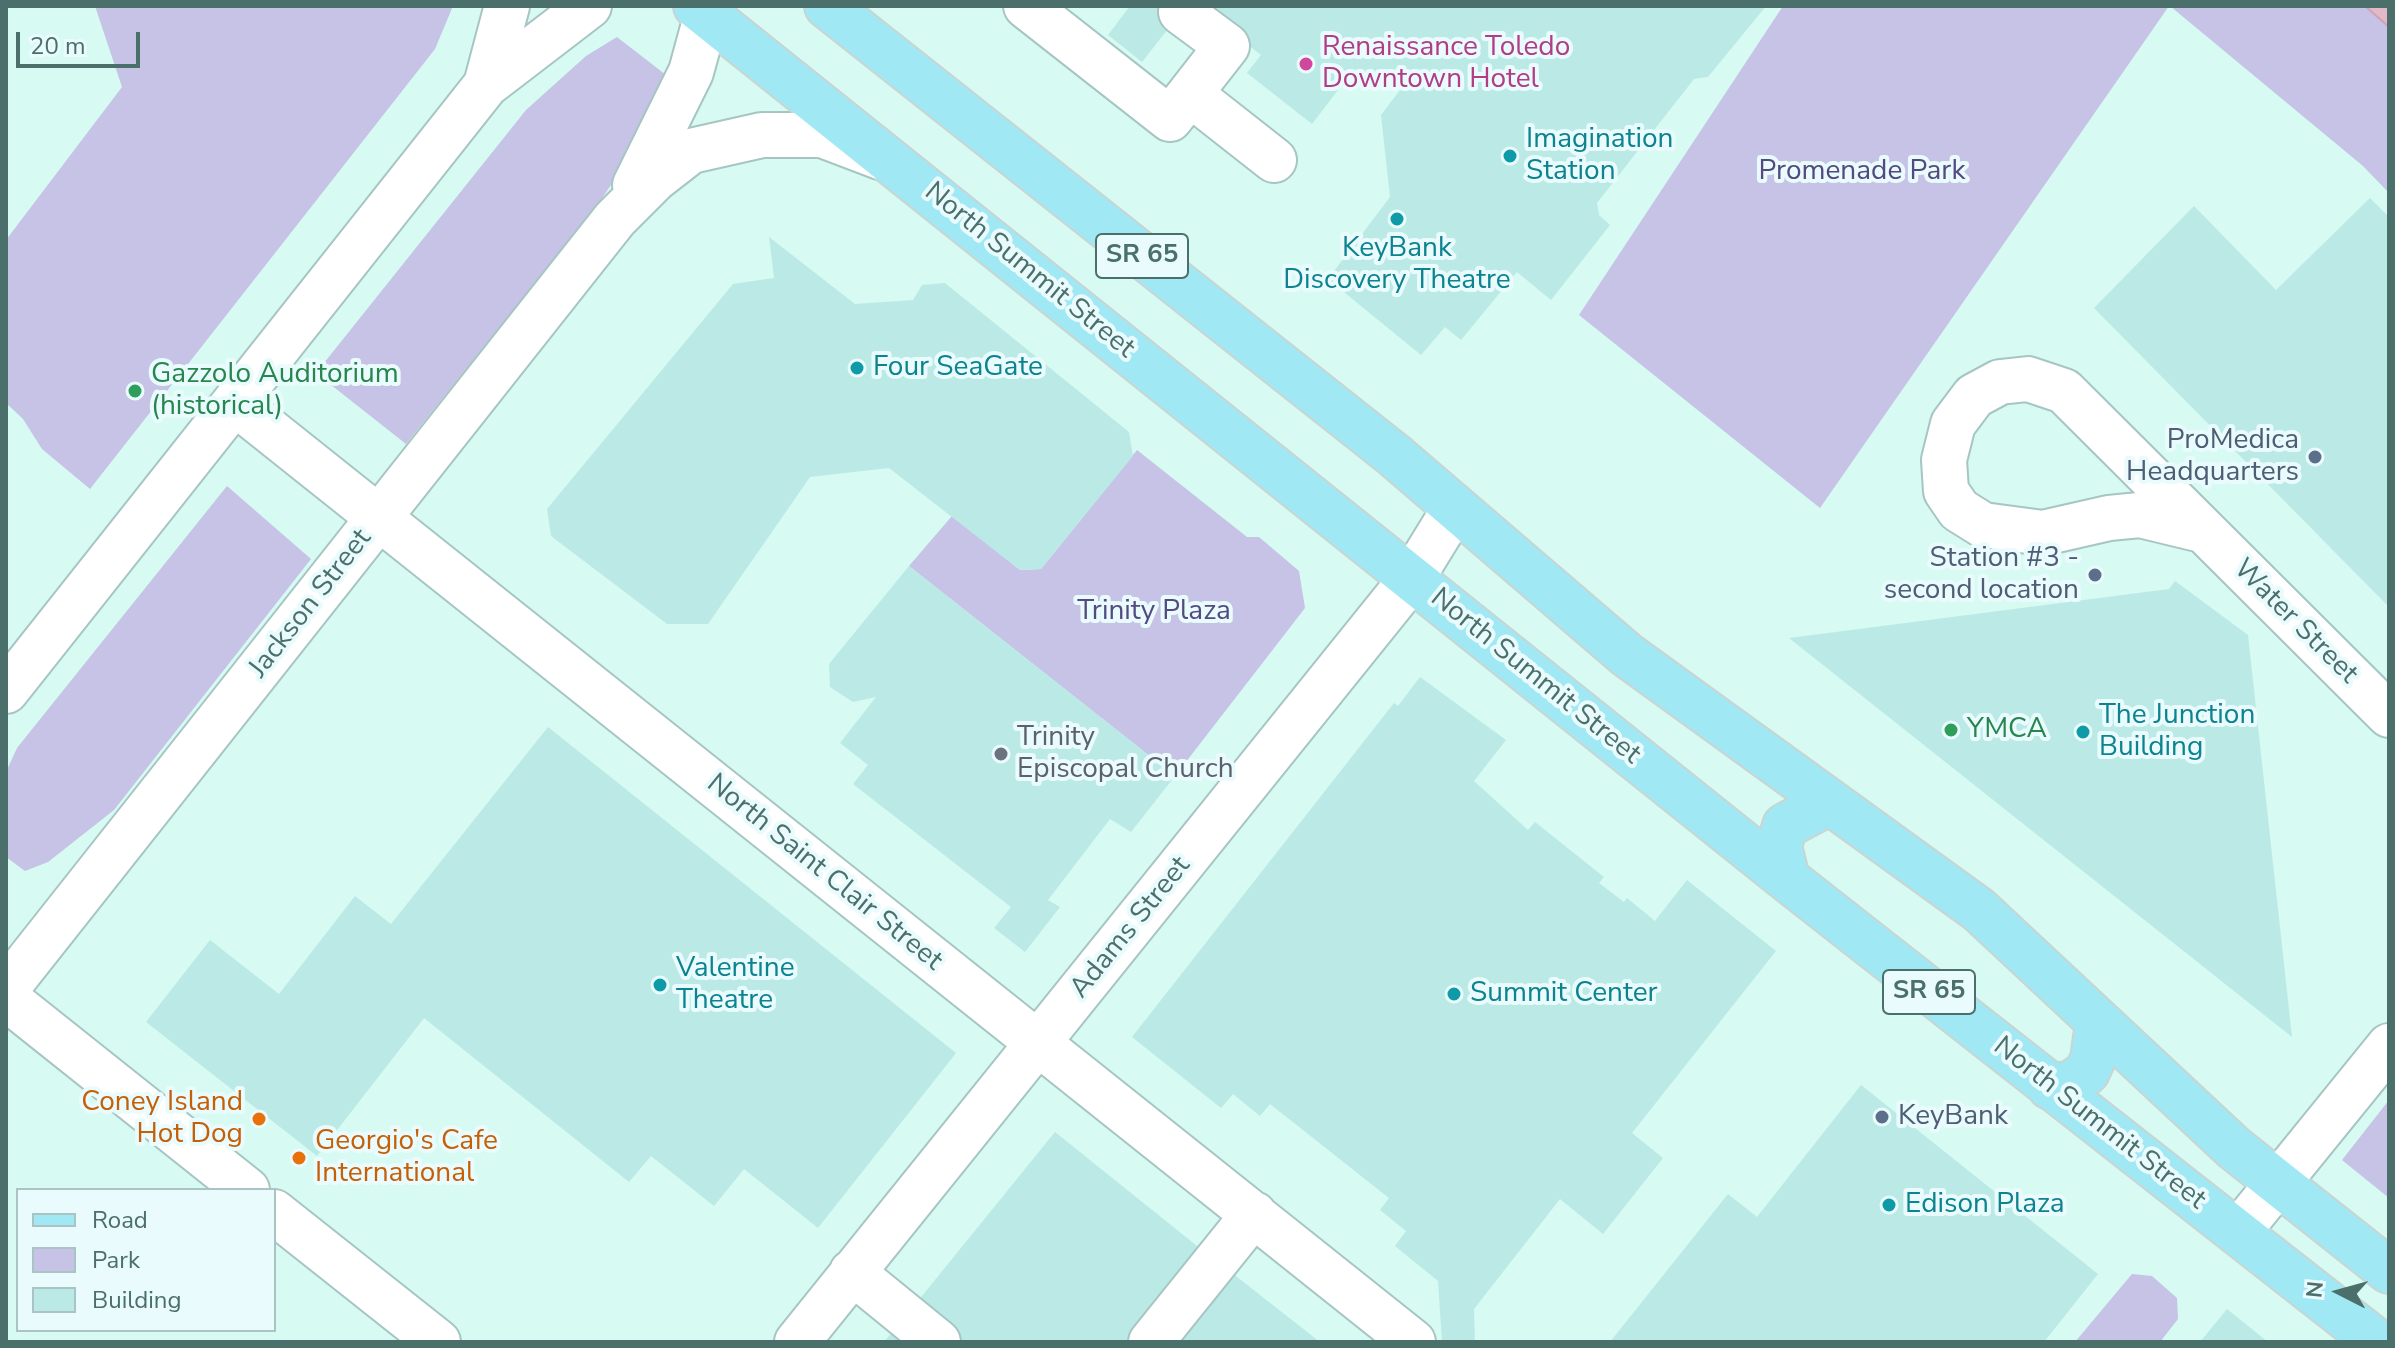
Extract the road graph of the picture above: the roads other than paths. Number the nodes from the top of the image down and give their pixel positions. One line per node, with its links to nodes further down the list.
1 (507, 6): 7 (street)
2 (589, 6): 7 (street)
3 (827, 6): 13 (main road, SR 65)
4 (1026, 6): 8 (street)
5 (704, 9): 9 (main road, North Summit Street / SR 65); 11 (street, Jackson Street)
6 (1181, 12): 8 (street)
7 (486, 85): 12 (street)
8 (1190, 94): 10 (street)
9 (890, 160): 11 (street, Jackson Street); 16 (main road, North Summit Street / SR 65)
10 (1274, 160)
11 (615, 219): 14 (street, Jackson Street)
12 (235, 403): 14 (street, North Saint Clair Street); 17 (street)
13 (1455, 508): 16 (street, Adams Street); 19 (main road, SR 65)
14 (379, 518): 21 (street, Jackson Street); 24 (street, North Saint Clair Street)
15 (2202, 530): 15 (street, Water Street); 18 (street, Water Street)
16 (1412, 578): 20 (main road, North Summit Street / SR 65); 24 (street, Adams Street)
17 (6, 691)
18 (2389, 715)
19 (1828, 803): 20 (main road); 23 (main road, SR 65)
20 (1787, 879): 26 (main road, North Summit Street / SR 65)
21 (6, 989)
22 (6, 998): 28 (street)
23 (2098, 1023): 26 (main road); 27 (main road, SR 65)
24 (1038, 1044): 30 (street, North Saint Clair Street); 33 (street, Adams Street)
25 (2389, 1046): 27 (street)
26 (2050, 1087): 31 (main road, North Summit Street / SR 65)
27 (2278, 1183): 31 (street); 32 (main road, SR 65)
28 (244, 1188)
29 (276, 1214): 34 (street)
30 (1254, 1214): 37 (street); 38 (street, North Saint Clair Street)
31 (2239, 1231): 39 (main road, North Summit Street / SR 65)
32 (2389, 1271)
33 (852, 1272): 35 (street, Adams Street); 36 (street)
34 (438, 1342)
35 (797, 1342)
36 (938, 1342)
37 (1151, 1342)
38 (1413, 1342)
39 (2377, 1342)

